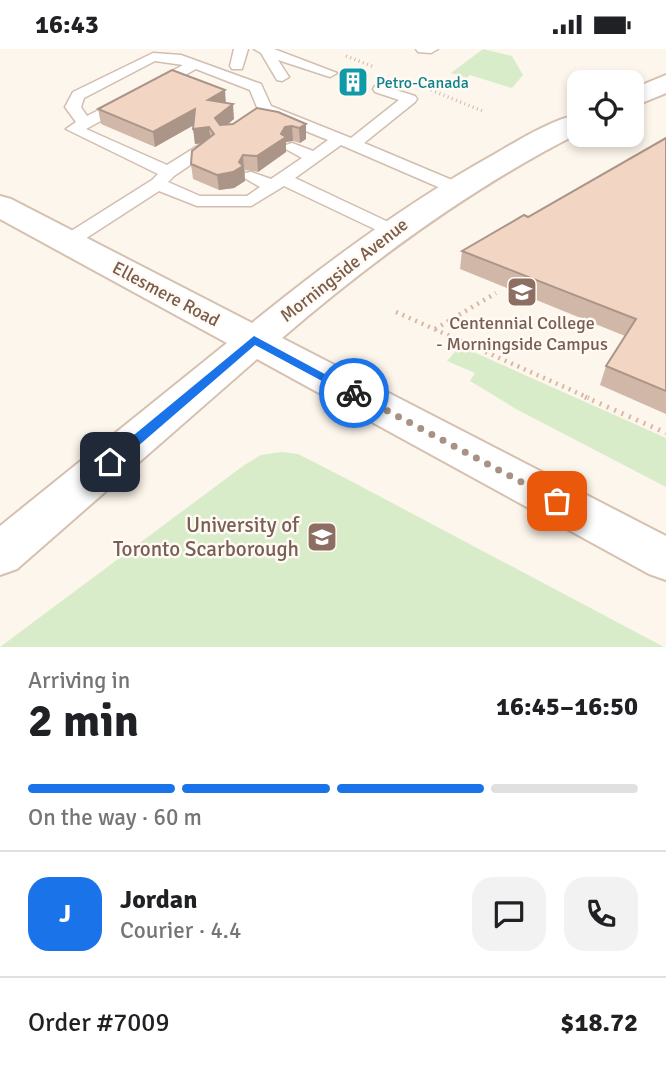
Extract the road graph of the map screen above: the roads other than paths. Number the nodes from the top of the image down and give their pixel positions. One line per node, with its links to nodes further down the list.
1 (241, 49): 6 (lane)
2 (422, 49): 3 (lane)
3 (432, 49)
4 (263, 50): 7 (lane); 8 (lane)
5 (192, 57): 6 (lane); 10 (lane); 15 (lane); 15 (lane)
6 (237, 66): 8 (lane)
7 (330, 73)
8 (276, 78): 10 (lane)
9 (666, 83): 12 (main road)
10 (256, 87): 13 (lane)
11 (380, 89): 17 (lane)
12 (644, 93)
13 (264, 109): 14 (lane); 17 (lane)
14 (247, 121)
15 (85, 123): 22 (lane)
16 (567, 128): 24 (main road, Morningside Avenue)
17 (346, 142): 20 (lane); 24 (lane)
18 (292, 148): 20 (lane)
19 (205, 154): 22 (lane)
20 (314, 157): 23 (lane)
21 (251, 177): 23 (lane)
22 (163, 178): 23 (lane); 27 (lane)
23 (278, 183): 26 (lane)
24 (458, 189): 26 (main road, Morningside Avenue)
25 (0, 206): 27 (main road, Ellesmere Road)
26 (393, 232): 28 (main road, Morningside Avenue)
27 (67, 242): 28 (main road, Ellesmere Road)
28 (254, 340): 29 (main road, Morningside Avenue); 30 (main road, Ellesmere Road)
29 (0, 554)
30 (666, 559)

